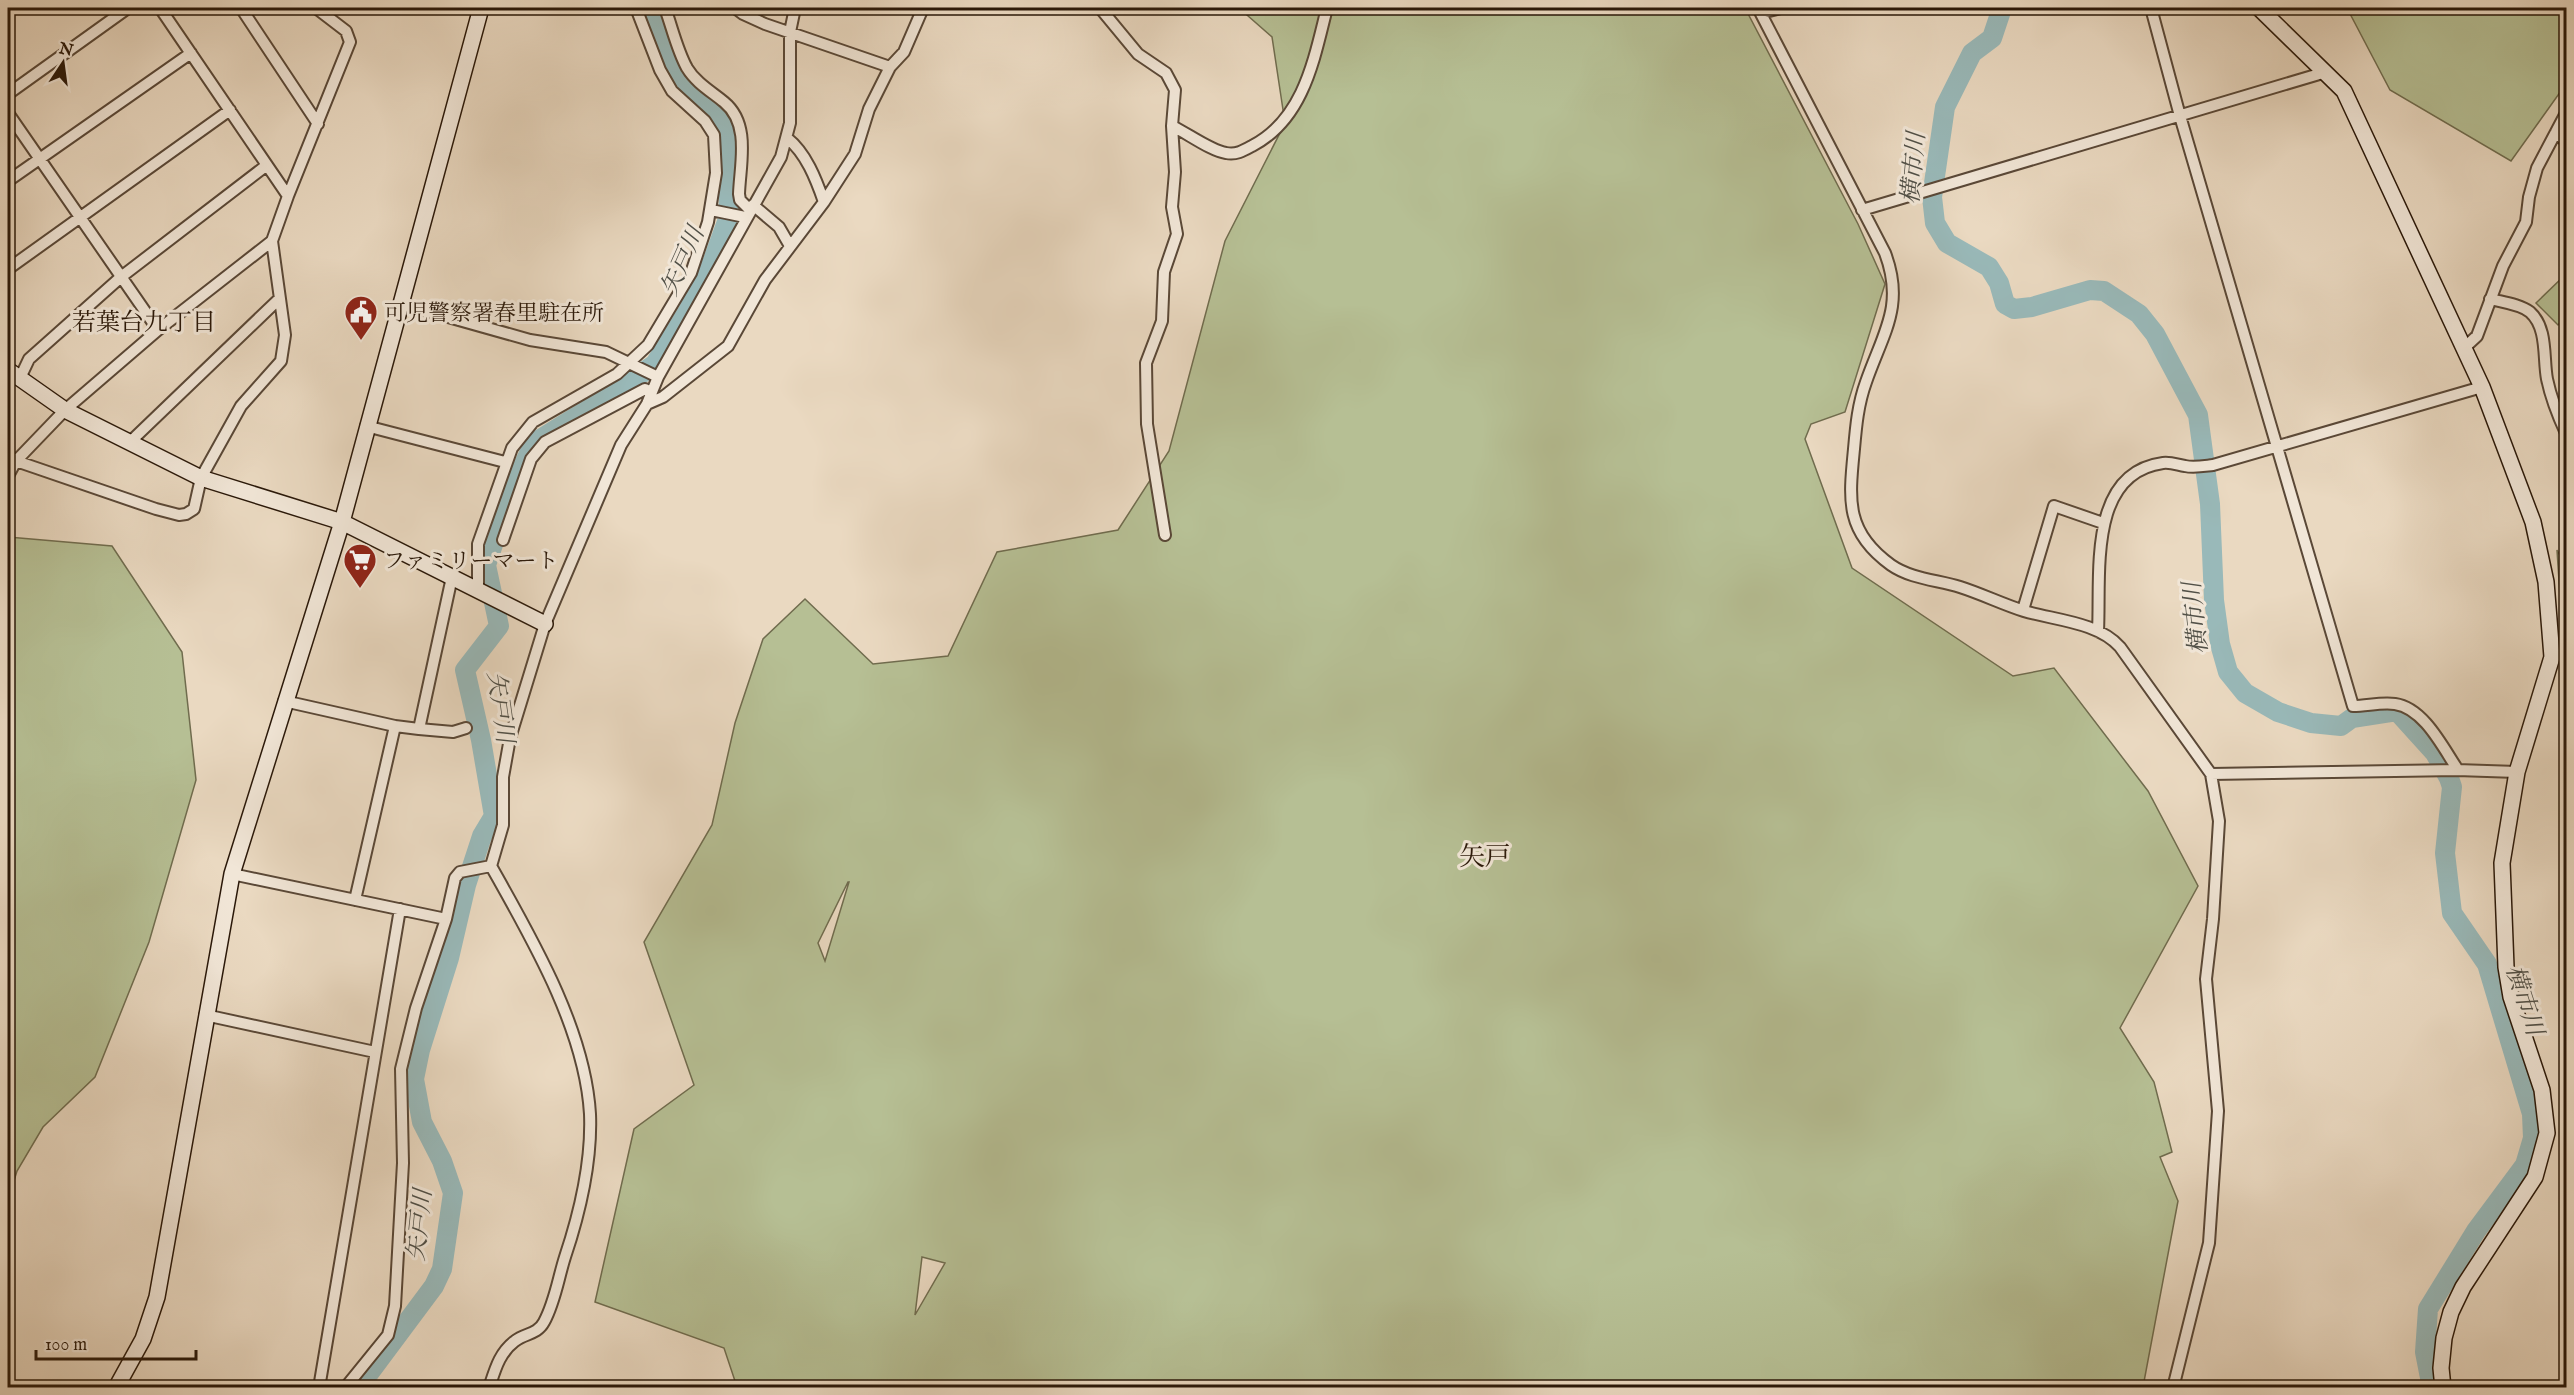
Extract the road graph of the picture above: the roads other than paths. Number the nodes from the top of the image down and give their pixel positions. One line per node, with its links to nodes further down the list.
1 (128, 8): 21 (street)
2 (160, 8): 18 (street)
3 (241, 8): 26 (street)
4 (316, 8): 26 (street)
5 (481, 8): 46 (street)
6 (636, 8): 36 (street)
7 (665, 8): 38 (street)
8 (735, 8): 17 (street)
9 (795, 8): 17 (street)
10 (923, 8): 19 (street)
11 (1100, 8): 27 (street)
12 (1327, 8): 27 (street)
13 (1781, 8): 16 (street)
14 (2151, 8): 25 (street)
15 (2259, 8): 20 (street)
16 (1759, 10): 37 (street)
17 (790, 32): 19 (street); 29 (street)
18 (191, 53): 22 (street); 31 (street)
19 (890, 67): 35 (street)
20 (2326, 72): 25 (street); 48 (street)
21 (8, 94)
22 (230, 110): 32 (street); 39 (street)
23 (8, 113): 31 (street)
24 (2566, 113): 28 (street)
25 (2180, 116): 37 (street); 60 (street)
26 (318, 124): 34 (street)
27 (1172, 126): 67 (street)
28 (2556, 132): 30 (street); 45 (street)
29 (788, 138): 35 (street); 38 (street)
30 (2566, 142)
31 (39, 159): 33 (street); 39 (street)
32 (267, 165): 34 (street); 43 (street)
33 (8, 181)
34 (288, 196): 40 (street)
35 (824, 202): 41 (street)
36 (711, 210): 38 (street); 49 (street)
37 (1862, 210): 71 (street)
38 (749, 211): 41 (street); 51 (street)
39 (79, 217): 42 (street); 43 (street)
40 (272, 241): 44 (street); 47 (street)
41 (790, 246): 54 (street)
42 (8, 269)
43 (121, 277): 47 (street); 50 (street)
44 (279, 299): 59 (street); 64 (street)
45 (2490, 299): 48 (street); 56 (street)
46 (402, 304): 49 (street); 57 (street)
47 (158, 330): 55 (street)
48 (2463, 349): 52 (street)
49 (629, 362): 51 (street); 62 (street)
50 (14, 374): 55 (street)
51 (658, 377): 53 (street)
52 (2482, 387): 60 (street); 79 (street)
53 (651, 392): 54 (street); 68 (street)
54 (647, 404): 72 (street)
55 (65, 410): 59 (street); 61 (street)
56 (2562, 410): 58 (street)
57 (366, 426): 62 (street); 65 (street)
58 (2566, 433)
59 (130, 442): 64 (street)
60 (2276, 448): 66 (street); 78 (street)
61 (12, 458): 63 (street); 64 (street)
62 (505, 462): 70 (street)
63 (8, 476)
64 (201, 478): 65 (street)
65 (342, 522): 69 (street); 74 (street)
66 (2103, 523): 71 (street); 73 (street)
67 (1164, 535)
68 (503, 540)
69 (452, 578): 70 (street); 76 (street)
70 (478, 591): 72 (street)
71 (2023, 610): 73 (street)
72 (545, 624): 81 (street)
73 (2098, 631): 80 (street)
74 (284, 701): 75 (street); 82 (street)
75 (395, 726): 76 (street); 83 (street)
76 (418, 729): 77 (street)
77 (466, 729)
78 (2457, 770): 79 (street); 80 (street)
79 (2517, 772): 93 (street)
80 (2211, 774): 92 (street)
81 (491, 866): 85 (street); 91 (street)
82 (232, 874): 83 (street); 86 (street)
83 (356, 900): 84 (street)
84 (400, 909): 85 (street); 87 (street)
85 (446, 919): 90 (street)
86 (205, 1015): 87 (street); 88 (street)
87 (375, 1052): 89 (street)
88 (116, 1388)
89 (319, 1388)
90 (345, 1388)
91 (489, 1388)
92 (2173, 1388)
93 (2443, 1388)

